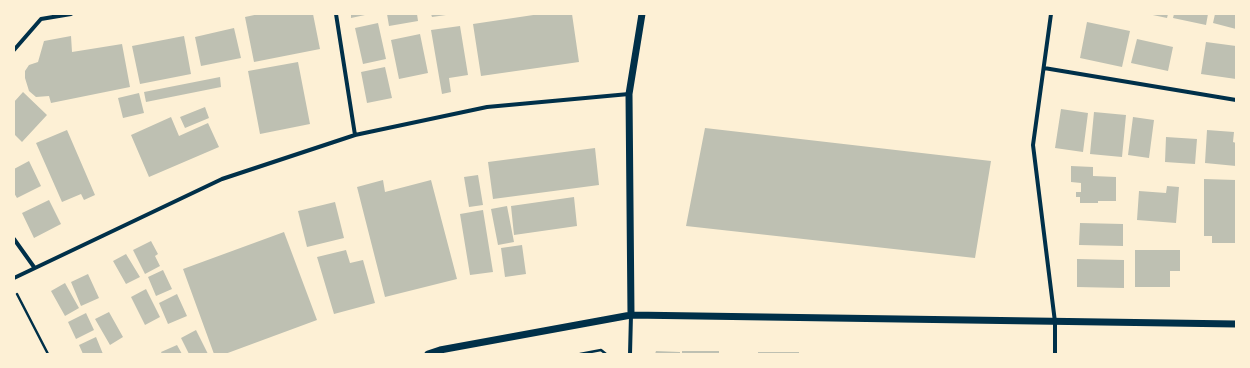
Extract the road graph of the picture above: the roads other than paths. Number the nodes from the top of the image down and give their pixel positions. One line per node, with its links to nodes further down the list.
1 (71, 14): 5 (street)
2 (336, 14): 9 (street)
3 (642, 14): 7 (street)
4 (1051, 14): 6 (street)
5 (14, 50)
6 (1044, 68): 8 (street); 14 (street)
7 (629, 94): 9 (street); 13 (street)
8 (1236, 100)
9 (355, 135): 11 (street)
10 (14, 239): 11 (street)
11 (34, 267): 12 (street)
12 (14, 278)
13 (631, 315): 14 (street); 16 (street); 17 (street)
14 (1054, 322): 15 (street); 18 (street)
15 (1236, 324)
16 (428, 354)
17 (630, 354)
18 (1055, 354)

